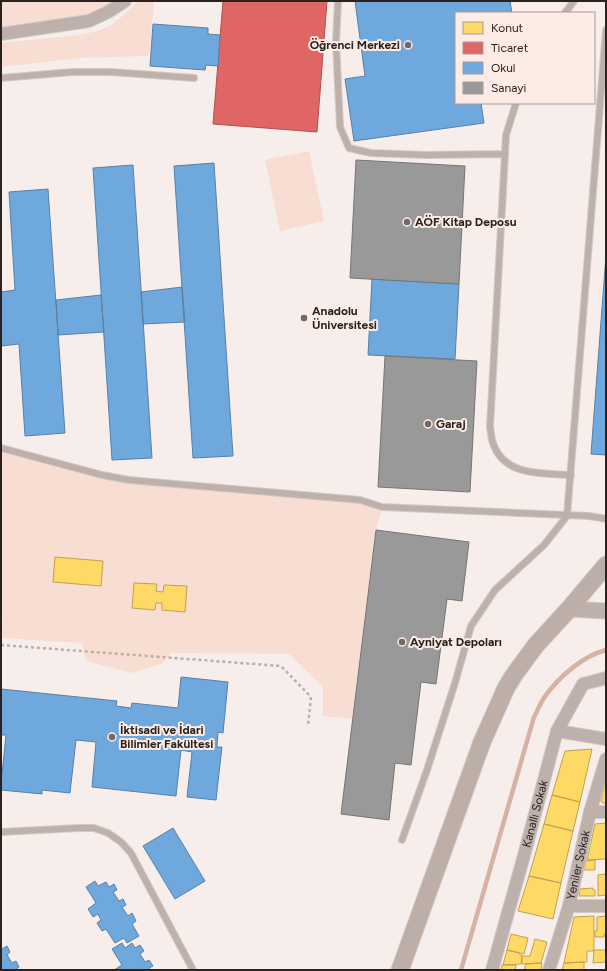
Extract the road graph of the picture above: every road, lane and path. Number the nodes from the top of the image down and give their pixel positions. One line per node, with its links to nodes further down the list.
1 (125, 1): 6 (street)
2 (338, 1): 10 (lane)
3 (574, 1): 4 (lane)
4 (566, 12)
5 (606, 30): 12 (lane)
6 (1, 34)
7 (1, 78): 8 (lane)
8 (194, 78)
9 (516, 104): 10 (lane)
10 (505, 154): 12 (lane)
11 (1, 448): 13 (lane)
12 (571, 475): 13 (lane)
13 (567, 516): 14 (lane); 27 (lane)
14 (606, 519)
15 (606, 565): 16 (main road)
16 (569, 609): 17 (street); 31 (main road)
17 (606, 611)
18 (1, 645): 20 (path)
19 (606, 678): 21 (street, Kanallı Sokak)
20 (308, 726)
21 (557, 731): 22 (street); 32 (street, Kanallı Sokak)
22 (606, 739)
23 (606, 759): 24 (street, Yeniler Sokak)
24 (590, 812): 25 (street); 28 (street, Yeniler Sokak)
25 (606, 812)
26 (1, 832): 30 (lane)
27 (402, 840)
28 (569, 906): 29 (street); 33 (street, Yeniler Sokak)
29 (606, 906)
30 (193, 970)
31 (400, 970)
32 (492, 970)
33 (549, 970)

